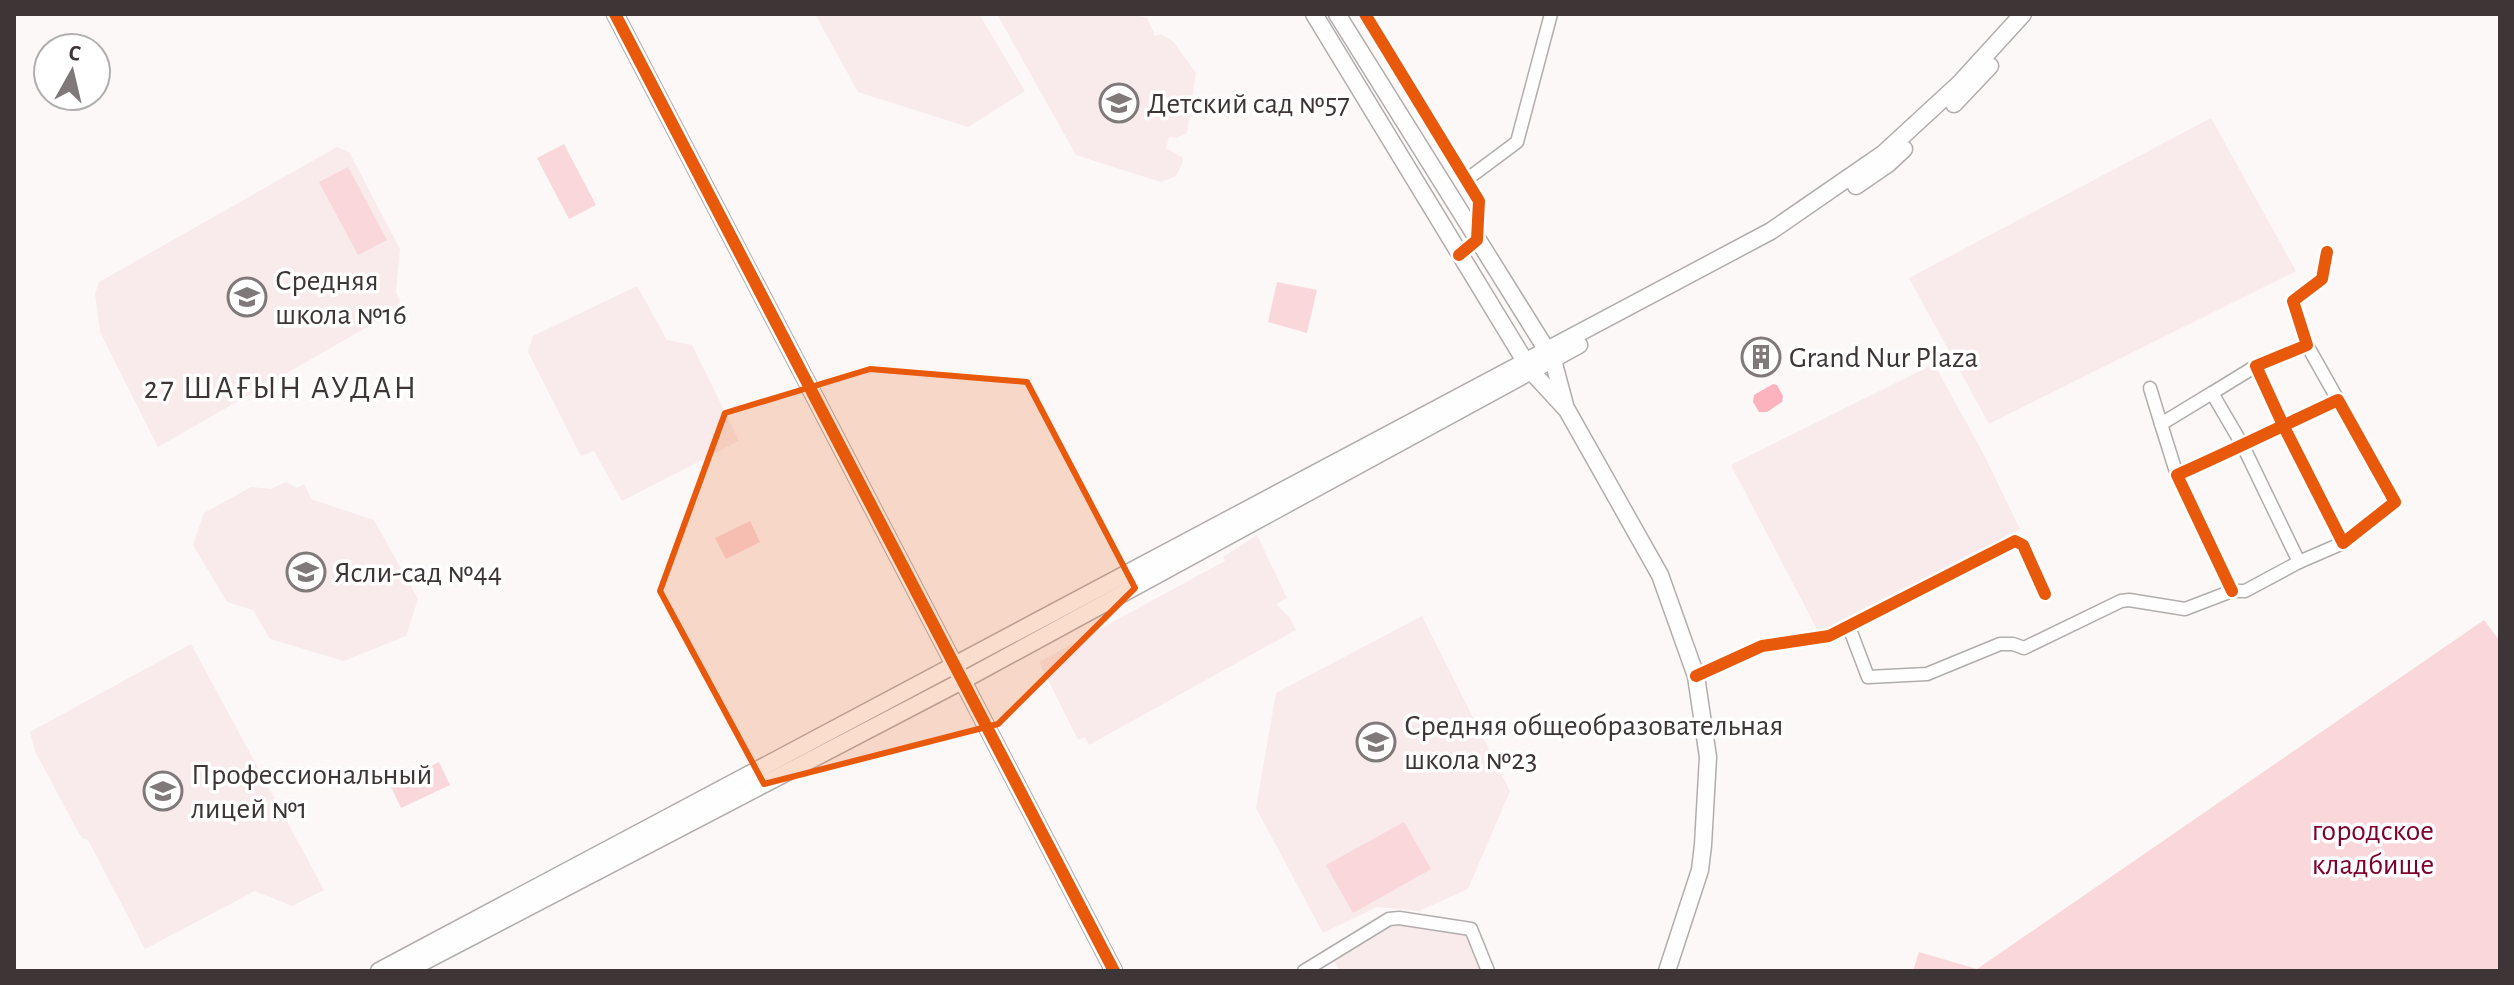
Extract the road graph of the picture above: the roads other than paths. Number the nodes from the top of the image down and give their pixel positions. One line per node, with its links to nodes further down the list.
1 (615, 14): 28 (main road)
2 (1314, 14): 10 (main road)
3 (1337, 14): 8 (main road)
4 (1365, 14): 7 (street)
5 (1551, 14): 7 (street)
6 (2023, 16): 12 (main road)
7 (1466, 180): 8 (street)
8 (1477, 240): 10 (street); 12 (main road)
9 (2327, 252): 11 (street)
10 (1459, 255): 13 (main road)
11 (2307, 345): 14 (street); 17 (street)
12 (1550, 355): 13 (main road); 18 (main road)
13 (1528, 366): 18 (main road); 28 (main road); 30 (main road)
14 (2256, 366): 16 (street); 20 (street)
15 (2150, 388): 19 (street)
16 (2212, 393): 19 (street); 21 (street)
17 (2338, 400): 20 (street); 23 (street)
18 (1567, 410): 29 (main road)
19 (2161, 424): 22 (street)
20 (2283, 425): 21 (street); 23 (street)
21 (2243, 446): 22 (street); 24 (street)
22 (2177, 475): 25 (street)
23 (2343, 543): 24 (street)
24 (2299, 562): 25 (street)
25 (2232, 591): 27 (street)
26 (2045, 594): 27 (street)
27 (1849, 627): 29 (street)
28 (953, 665): 30 (main road); 31 (main road)
29 (1696, 676): 36 (main road)
30 (962, 681): 32 (main road); 33 (main road)
31 (379, 971)
32 (406, 971)
33 (1114, 971)
34 (1304, 971): 35 (street)
35 (1488, 971)
36 (1667, 971)

